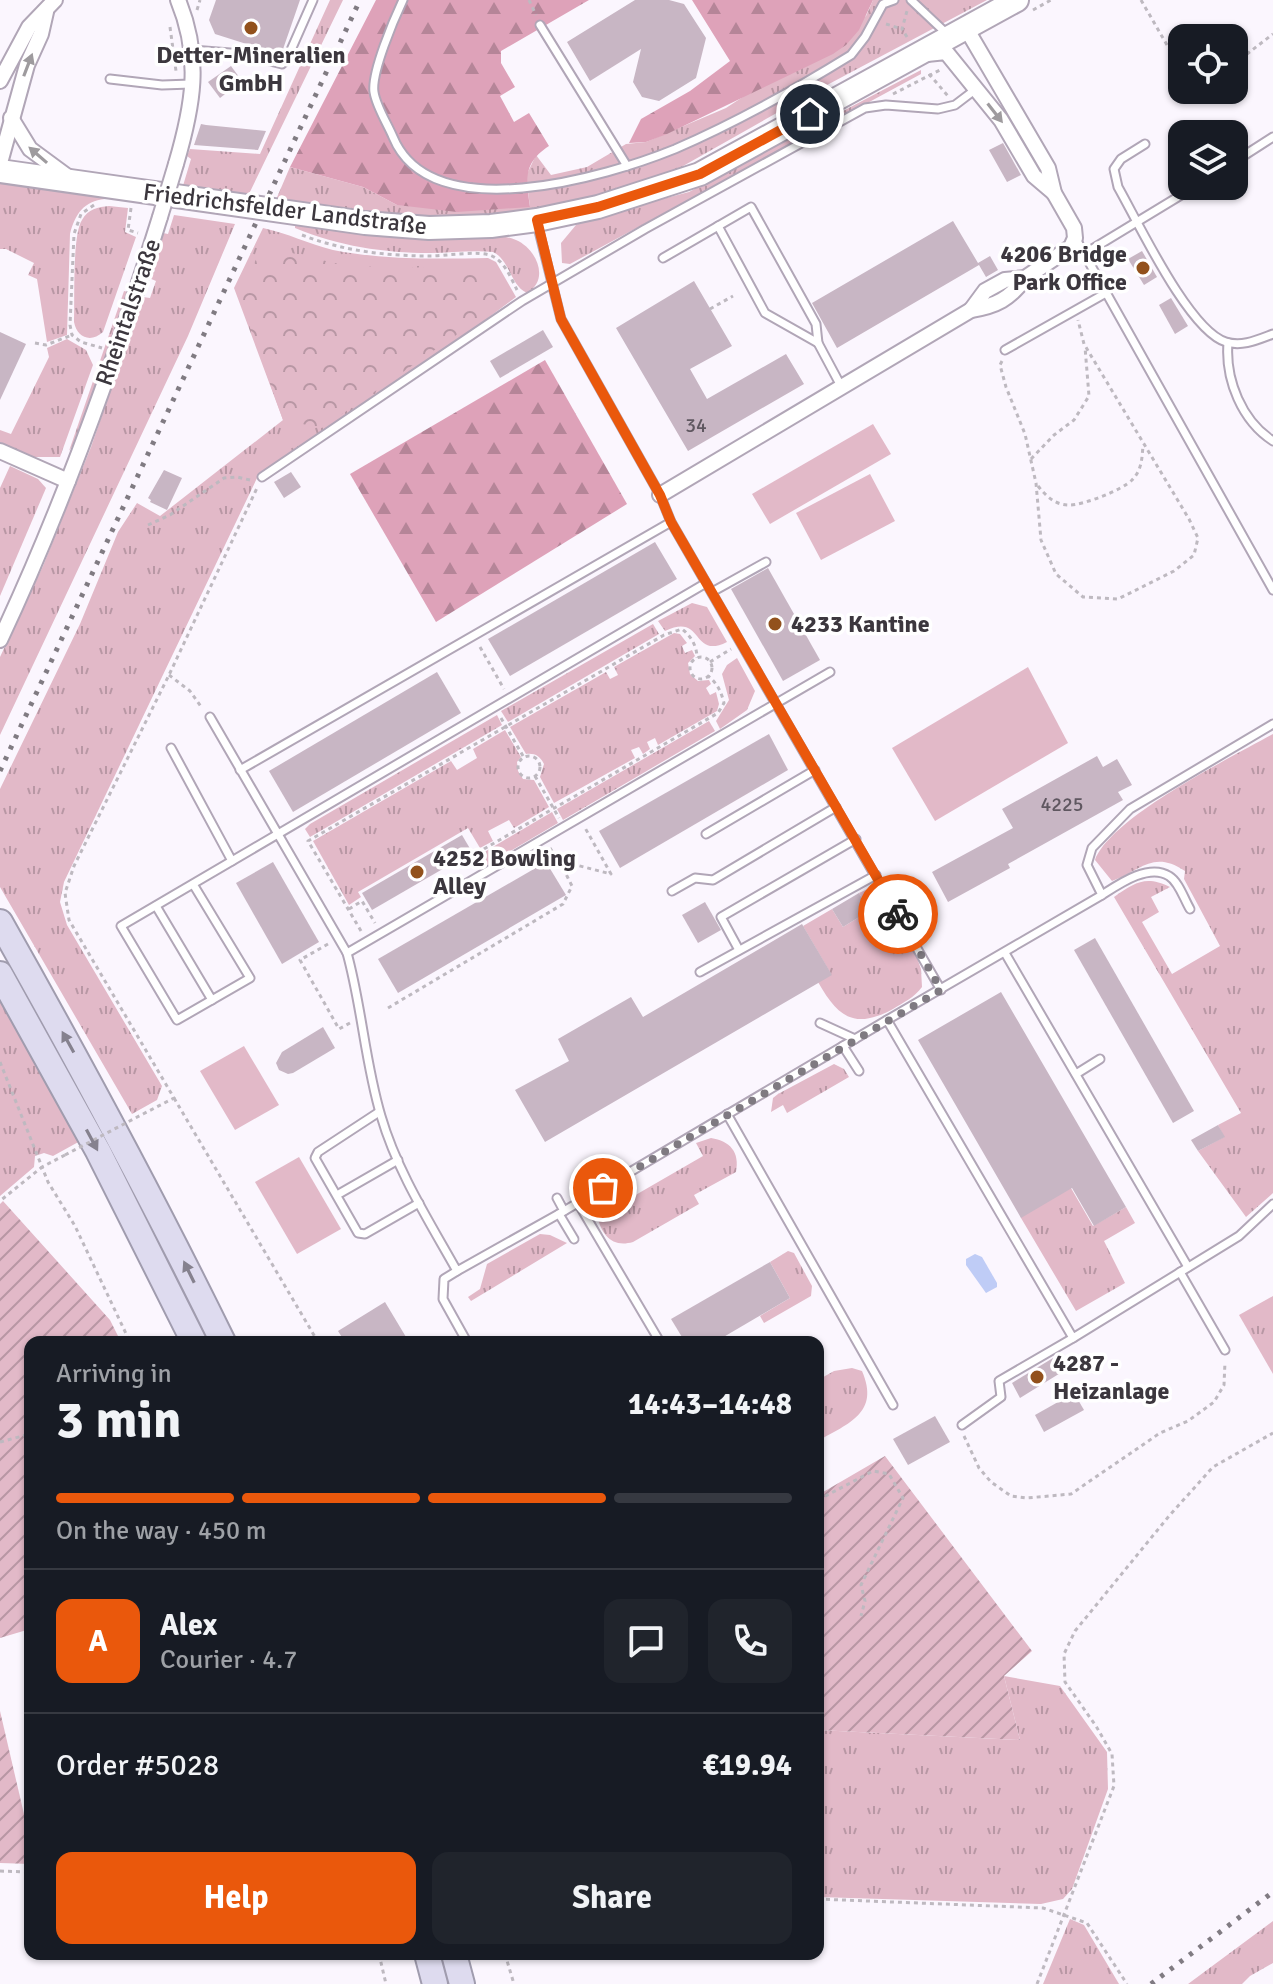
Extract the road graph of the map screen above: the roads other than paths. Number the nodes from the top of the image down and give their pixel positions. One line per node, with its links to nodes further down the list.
1 (178, 0): 10 (street, Rheintalstraße)
2 (313, 0): 10 (lane)
3 (403, 0): 21 (lane)
4 (894, 0): 21 (lane)
5 (911, 0): 9 (lane)
6 (1017, 0): 9 (main road, Friedrichsfelder Landstraße)
7 (50, 6): 13 (street); 16 (street, one-way to 7)
8 (540, 25): 21 (lane)
9 (958, 33): 11 (main road, Friedrichsfelder Landstraße); 24 (street)
10 (192, 50): 14 (street, Rheintalstraße)
11 (924, 65): 15 (street); 26 (main road, Friedrichsfelder Landstraße)
12 (110, 79): 14 (lane)
13 (0, 81)
14 (193, 84): 42 (street, Rheintalstraße, bridge)
15 (976, 89): 24 (street, one-way to 24); 32 (lane)
16 (11, 118): 20 (street); 23 (street, one-way to 16)
17 (1273, 137): 19 (lane)
18 (1145, 144): 27 (lane)
19 (1248, 153)
20 (0, 163)
21 (627, 166)
22 (0, 171): 23 (main road, Friedrichsfelder Landstraße)
23 (75, 182): 26 (main road, Friedrichsfelder Landstraße)
24 (1054, 193): 29 (street)
25 (1174, 200): 27 (lane)
26 (537, 220): 32 (lane)
27 (1138, 223): 30 (lane); 36 (lane)
28 (718, 226): 31 (lane); 35 (lane); 35 (lane)
29 (1075, 238): 30 (lane); 38 (street)
30 (1084, 254): 33 (lane)
31 (663, 258)
32 (552, 283): 41 (lane); 43 (lane)
33 (1106, 293): 37 (lane); 46 (lane)
34 (1273, 334): 36 (lane)
35 (818, 343): 38 (lane)
36 (1228, 343): 39 (lane)
37 (1005, 350)
38 (843, 388): 43 (street)
39 (1273, 441)
40 (0, 451): 42 (street)
41 (262, 477)
42 (68, 481): 51 (street, Rheintalstraße)
43 (660, 495): 44 (lane)
44 (671, 522): 48 (lane); 57 (lane)
45 (766, 562): 50 (lane)
46 (1261, 568): 47 (lane); 49 (lane)
47 (1273, 575)
48 (706, 583): 50 (lane); 61 (lane)
49 (1273, 590)
50 (712, 592): 53 (lane)
51 (0, 640)
52 (830, 672): 53 (lane)
53 (776, 703): 58 (lane); 72 (lane)
54 (210, 717): 57 (lane)
55 (1273, 724): 67 (lane)
56 (171, 748): 63 (lane)
57 (240, 770): 61 (lane)
58 (815, 770): 59 (lane); 60 (lane)
59 (836, 807): 62 (lane); 66 (lane)
60 (706, 834)
61 (278, 836): 63 (lane); 72 (lane)
62 (856, 839): 64 (lane); 71 (lane)
63 (232, 861): 65 (lane)
64 (876, 875): 71 (lane); 76 (lane)
65 (193, 884): 68 (lane); 77 (lane)
66 (672, 891)
67 (1102, 895): 69 (lane); 73 (lane)
68 (156, 906): 77 (lane); 77 (lane)
69 (1190, 909)
70 (0, 922): 102 (highway, one-way to 70)
71 (739, 950): 74 (lane)
72 (347, 953): 85 (lane)
73 (1005, 953): 76 (lane); 84 (lane)
74 (700, 972)
75 (0, 974): 101 (highway, one-way to 101)
76 (941, 990): 78 (lane)
77 (212, 1000)
78 (887, 1020): 80 (lane); 105 (lane)
79 (820, 1023): 80 (lane)
80 (855, 1039): 81 (lane)
81 (843, 1046): 83 (lane); 86 (lane)
82 (1100, 1059): 84 (lane)
83 (859, 1071)
84 (1076, 1074): 97 (lane)
85 (379, 1112): 87 (lane); 88 (lane)
86 (727, 1114): 91 (lane); 92 (lane)
87 (398, 1160): 88 (lane); 90 (lane)
88 (337, 1195): 90 (lane)
89 (557, 1198): 95 (lane)
90 (419, 1203): 98 (lane)
91 (578, 1203): 95 (lane); 104 (lane)
92 (778, 1203): 94 (lane); 99 (lane)
93 (1273, 1204): 97 (lane)
94 (768, 1209)
95 (562, 1212): 96 (lane); 98 (lane)
96 (574, 1239)
97 (1184, 1269): 105 (lane); 106 (lane)
98 (457, 1271): 103 (lane)
99 (846, 1324): 100 (lane); 107 (lane)
100 (837, 1329)
101 (191, 1336)
102 (220, 1336)
103 (464, 1336)
104 (657, 1336)
105 (1073, 1338): 108 (lane)
106 (1225, 1350)
107 (893, 1405)
108 (962, 1425)
109 (429, 1960): 111 (highway)
110 (456, 1960): 112 (highway)
111 (435, 1984)
112 (462, 1984)

